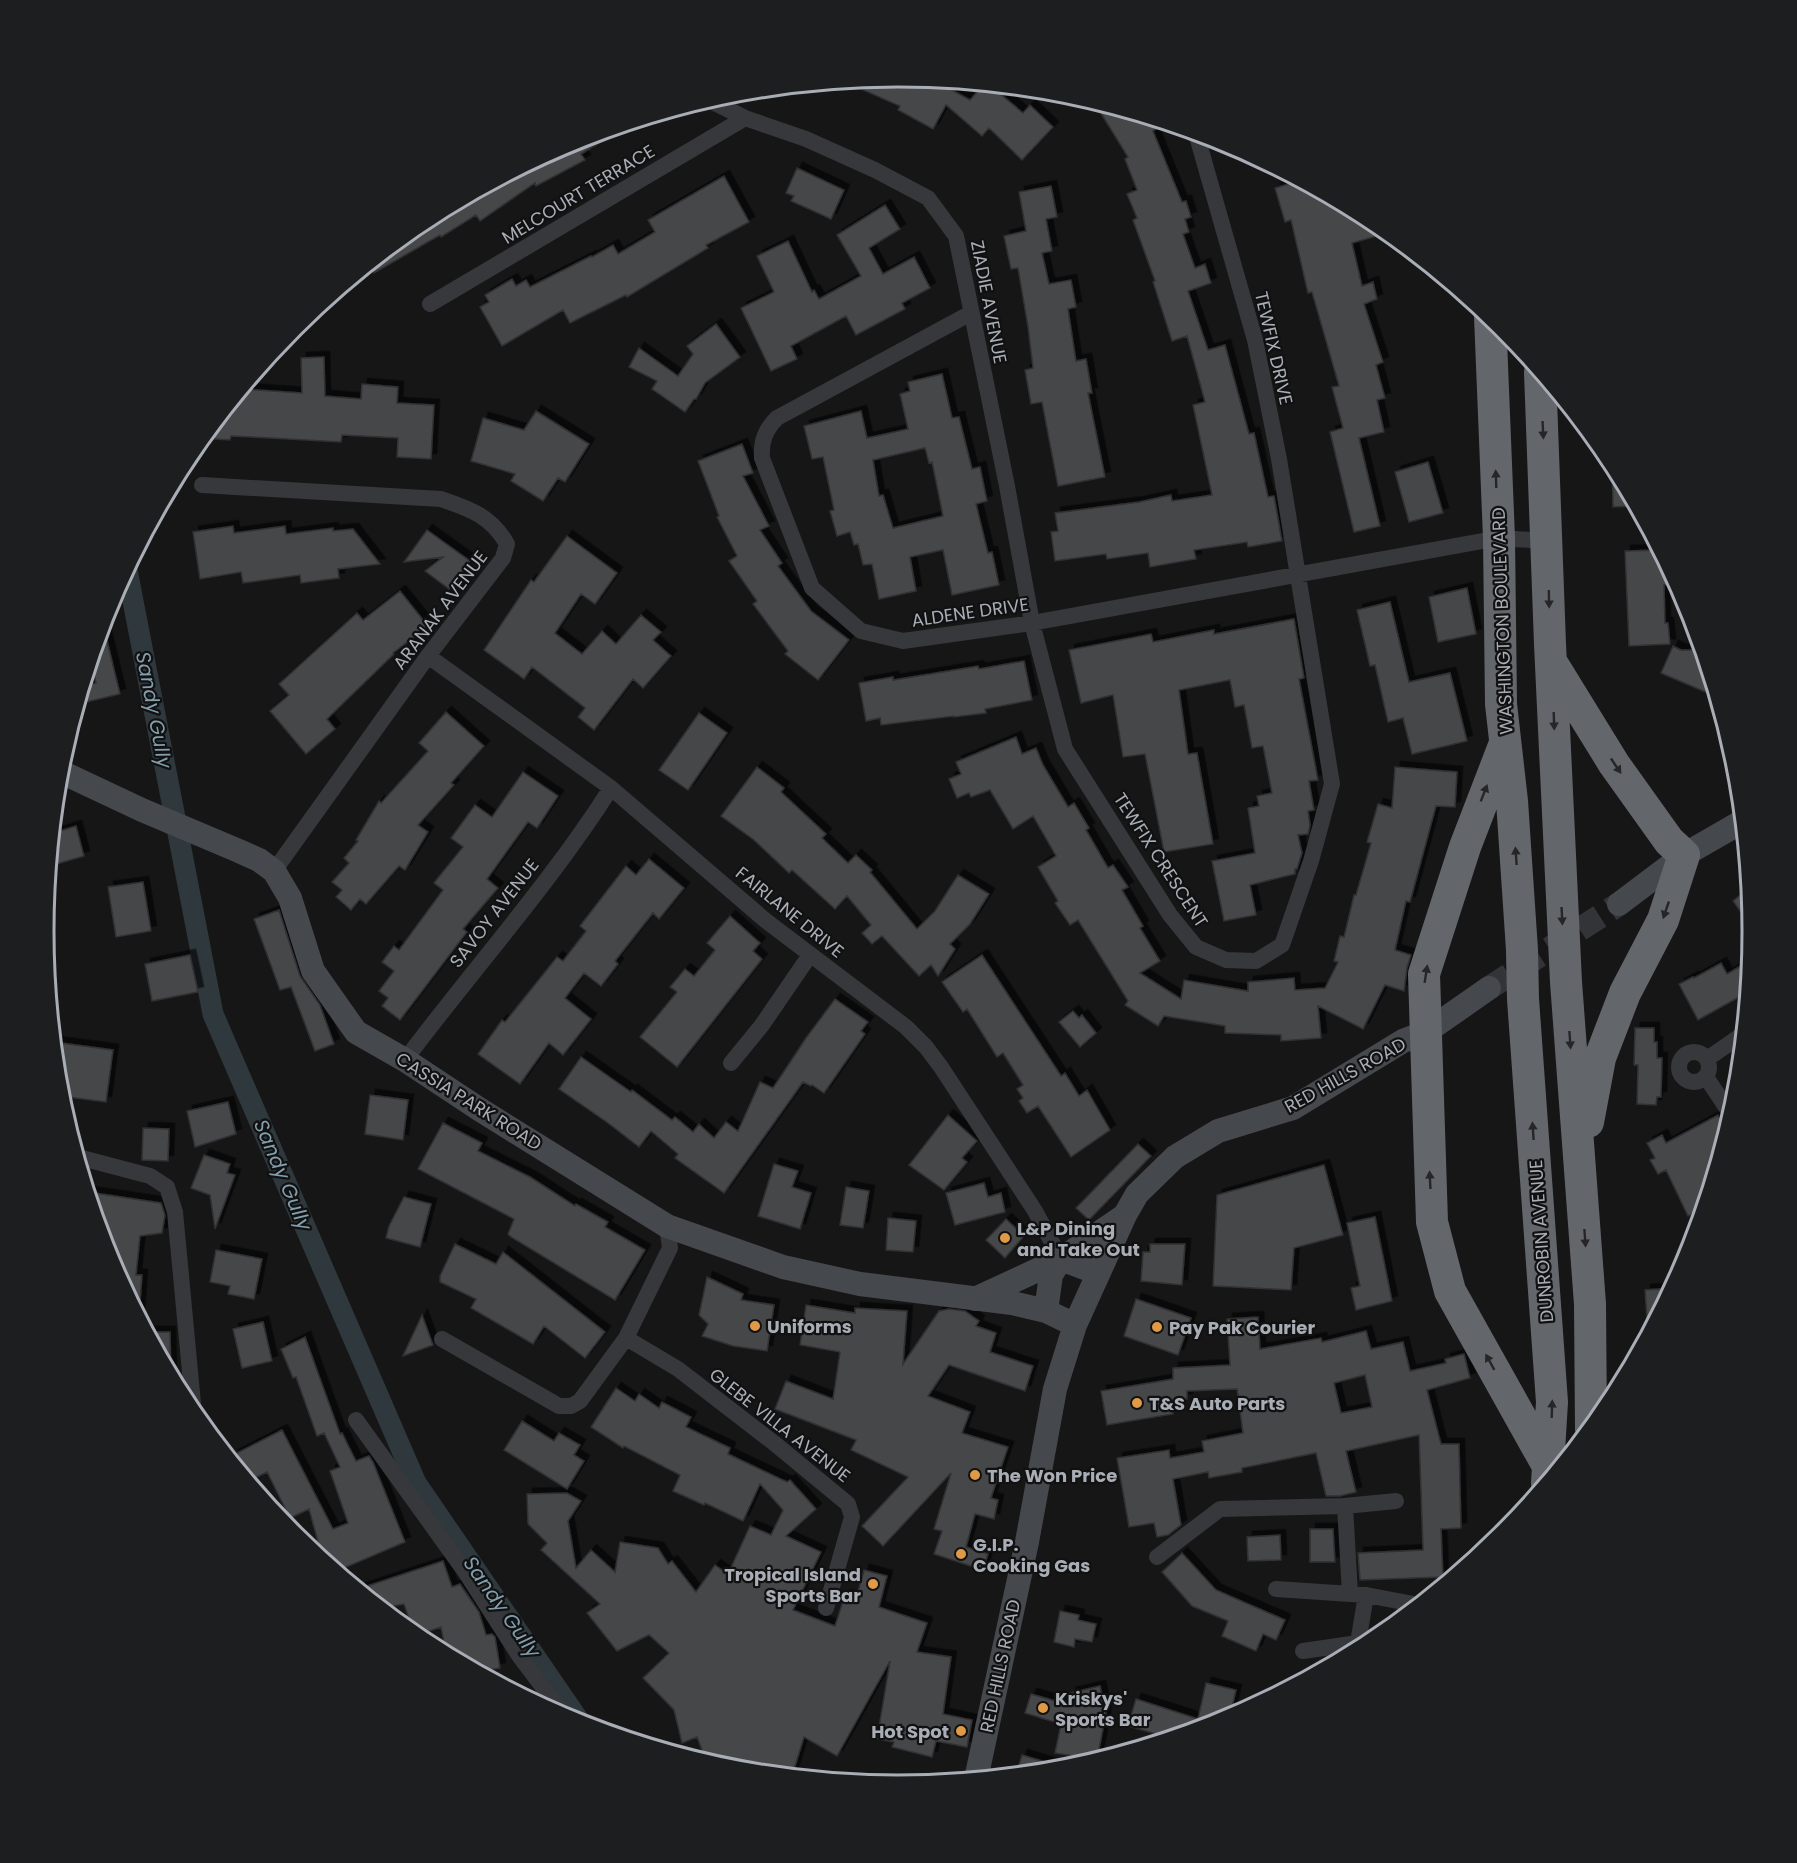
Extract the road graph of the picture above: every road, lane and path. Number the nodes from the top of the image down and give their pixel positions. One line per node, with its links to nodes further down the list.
1 (721, 106): 2 (street, ZIADIE AVENUE)
2 (745, 118): 4 (street, MELCOURT TERRACE); 5 (street, ZIADIE AVENUE)
3 (1199, 142): 11 (street, TEWFIX DRIVE)
4 (430, 304)
5 (971, 314): 12 (street, ZIADIE AVENUE); 12 (street, ALDENE DRIVE)
6 (1491, 329): 9 (highway, WASHINGTON BOULEVARD, one-way to 6)
7 (1540, 384): 10 (highway, one-way to 10)
8 (202, 485): 13 (street, ARANAK AVENUE)
9 (1499, 538): 10 (street, ALDENE DRIVE); 11 (street, ALDENE DRIVE); 15 (highway, WASHINGTON BOULEVARD)
10 (1547, 541): 14 (highway, one-way to 14)
11 (1298, 576): 12 (street, ALDENE DRIVE); 12 (street, TEWFIX CRESCENT)
12 (1032, 623)
13 (428, 656): 17 (street, FAIRLANE DRIVE); 20 (street, ARANAK AVENUE)
14 (1552, 663): 19 (highway, one-way to 19); 33 (highway, one-way to 33)
15 (1506, 741): 24 (highway, WASHINGTON BOULEVARD, one-way to 15); 25 (highway, one-way to 15)
16 (69, 776): 20 (main road, CASSIA PARK ROAD)
17 (611, 788): 22 (street, FAIRLANE DRIVE); 28 (street, SAVOY AVENUE)
18 (1736, 825): 19 (main road)
19 (1684, 855): 21 (main road); 33 (highway, one-way to 33)
20 (274, 871): 28 (main road, CASSIA PARK ROAD)
21 (1619, 904)
22 (810, 955): 29 (street); 36 (street, FAIRLANE DRIVE)
23 (1489, 988): 25 (main road, RED HILLS ROAD)
24 (1523, 999): 46 (highway, DUNROBIN AVENUE, one-way to 24)
25 (1426, 1032): 34 (main road, RED HILLS ROAD); 47 (highway, one-way to 25)
26 (1736, 1039): 27 (street)
27 (1707, 1059): 30 (street); 30 (street)
28 (405, 1060): 35 (main road, CASSIA PARK ROAD)
29 (731, 1063)
30 (1706, 1077): 31 (street)
31 (1725, 1105)
32 (86, 1159): 43 (street)
33 (1581, 1179): 44 (highway, one-way to 44)
34 (1125, 1215): 36 (main road); 37 (main road, RED HILLS ROAD)
35 (667, 1226): 38 (main road, CASSIA PARK ROAD); 41 (street)
36 (1061, 1259): 37 (main road); 38 (main road); 39 (main road)
37 (1098, 1273): 40 (main road, RED HILLS ROAD)
38 (975, 1299): 39 (main road, CASSIA PARK ROAD)
39 (1046, 1311): 40 (main road, CASSIA PARK ROAD)
40 (1075, 1325): 59 (main road, RED HILLS ROAD)
41 (626, 1338): 42 (street); 54 (street, GLEBE VILLA AVENUE)
42 (442, 1339)
43 (192, 1395)
44 (1591, 1415)
45 (356, 1420): 58 (street)
46 (1548, 1470)
47 (1546, 1472)
48 (1396, 1501): 49 (street)
49 (1345, 1506): 50 (street); 52 (street)
50 (1157, 1557)
51 (1276, 1589): 52 (street)
52 (1358, 1594): 53 (street); 55 (street)
53 (1410, 1603)
54 (825, 1608)
55 (1360, 1639)
56 (1347, 1647): 57 (street)
57 (1304, 1651)
58 (555, 1703)
59 (978, 1772)

